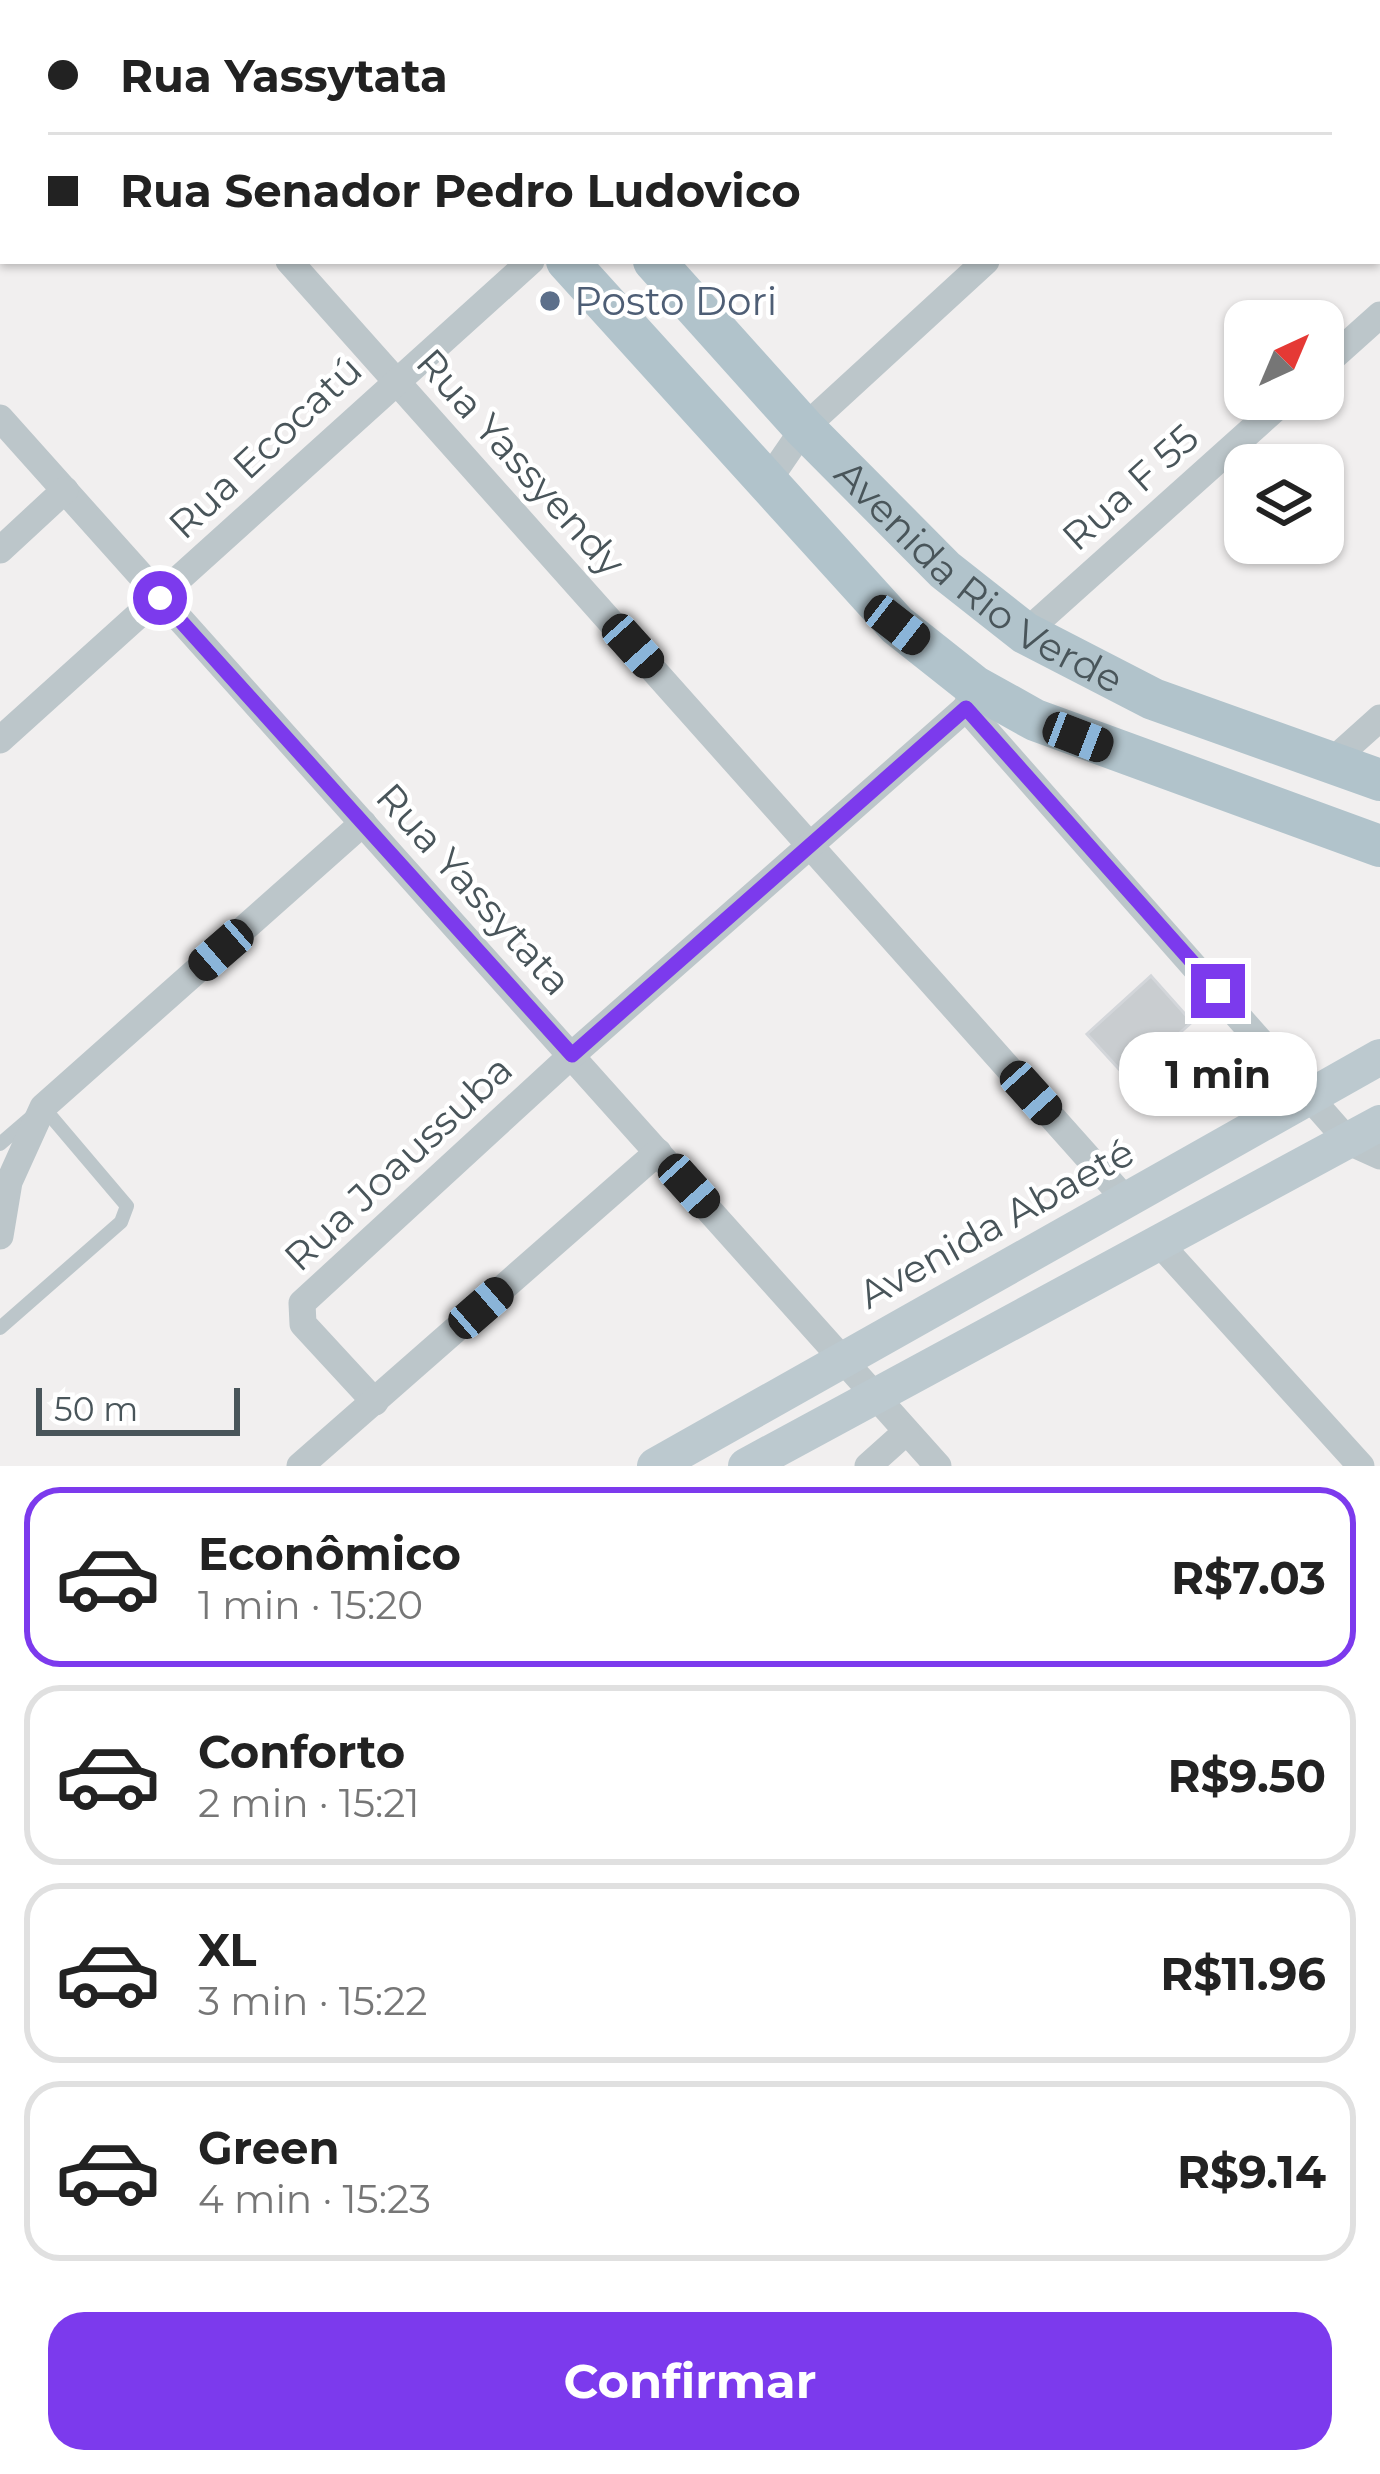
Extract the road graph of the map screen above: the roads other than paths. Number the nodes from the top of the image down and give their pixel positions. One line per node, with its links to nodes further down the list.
1 (292, 264): 8 (street, Rua Yassyendy)
2 (528, 264): 8 (street, Rua Ecocatú)
3 (570, 264): 12 (main road, Avenida Rio Verde)
4 (657, 264): 11 (main road, Avenida Rio Verde)
5 (983, 264): 11 (street)
6 (1380, 315): 7 (street)
7 (1344, 347)
8 (396, 380): 15 (street, Rua Ecocatú); 24 (street, Rua Yassyendy)
9 (0, 418): 13 (street, Rua Yassytata)
10 (1263, 420): 16 (street, Rua F 55)
11 (804, 428): 12 (street); 16 (main road, Avenida Rio Verde)
12 (765, 485): 17 (main road, Avenida Rio Verde)
13 (64, 490): 14 (street); 15 (street, Rua Yassytata)
14 (0, 550)
15 (160, 598): 19 (street, Rua Ecocatú); 22 (street, Rua Yassytata)
16 (1025, 633): 20 (main road, Avenida Rio Verde)
17 (970, 697): 23 (main road, Avenida Rio Verde); 24 (street, Rua Joaussuba); 27 (street)
18 (1380, 718): 20 (street)
19 (0, 740)
20 (1330, 762): 21 (main road, Avenida Rio Verde)
21 (1380, 780)
22 (363, 824): 25 (street, Rua Yassytata); 28 (street)
23 (1380, 846)
24 (811, 847): 25 (street, Rua Joaussuba); 32 (street, Rua Yassyendy)
25 (572, 1055): 31 (street, Rua Yassytata); 38 (street, Rua Joaussuba)
26 (1380, 1057): 27 (street, Avenida Abaeté)
27 (1313, 1097): 29 (street); 32 (street, Avenida Abaeté)
28 (43, 1107): 30 (lane); 33 (street); 35 (lane)
29 (1370, 1140): 34 (street)
30 (0, 1144)
31 (658, 1152): 36 (street, Rua Yassytata); 38 (street)
32 (1125, 1198): 36 (street, Avenida Abaeté)
33 (0, 1236)
34 (1159, 1243): 37 (street); 45 (street)
35 (0, 1328)
36 (844, 1357): 37 (street, Rua Yassytata); 41 (street, Avenida Abaeté)
37 (877, 1394): 39 (street, Rua Yassytata); 42 (street)
38 (375, 1402): 40 (street)
39 (906, 1432): 43 (street); 44 (street, Rua Yassytata)
40 (299, 1466)
41 (656, 1466)
42 (746, 1466)
43 (868, 1466)
44 (938, 1466)
45 (1360, 1466)

